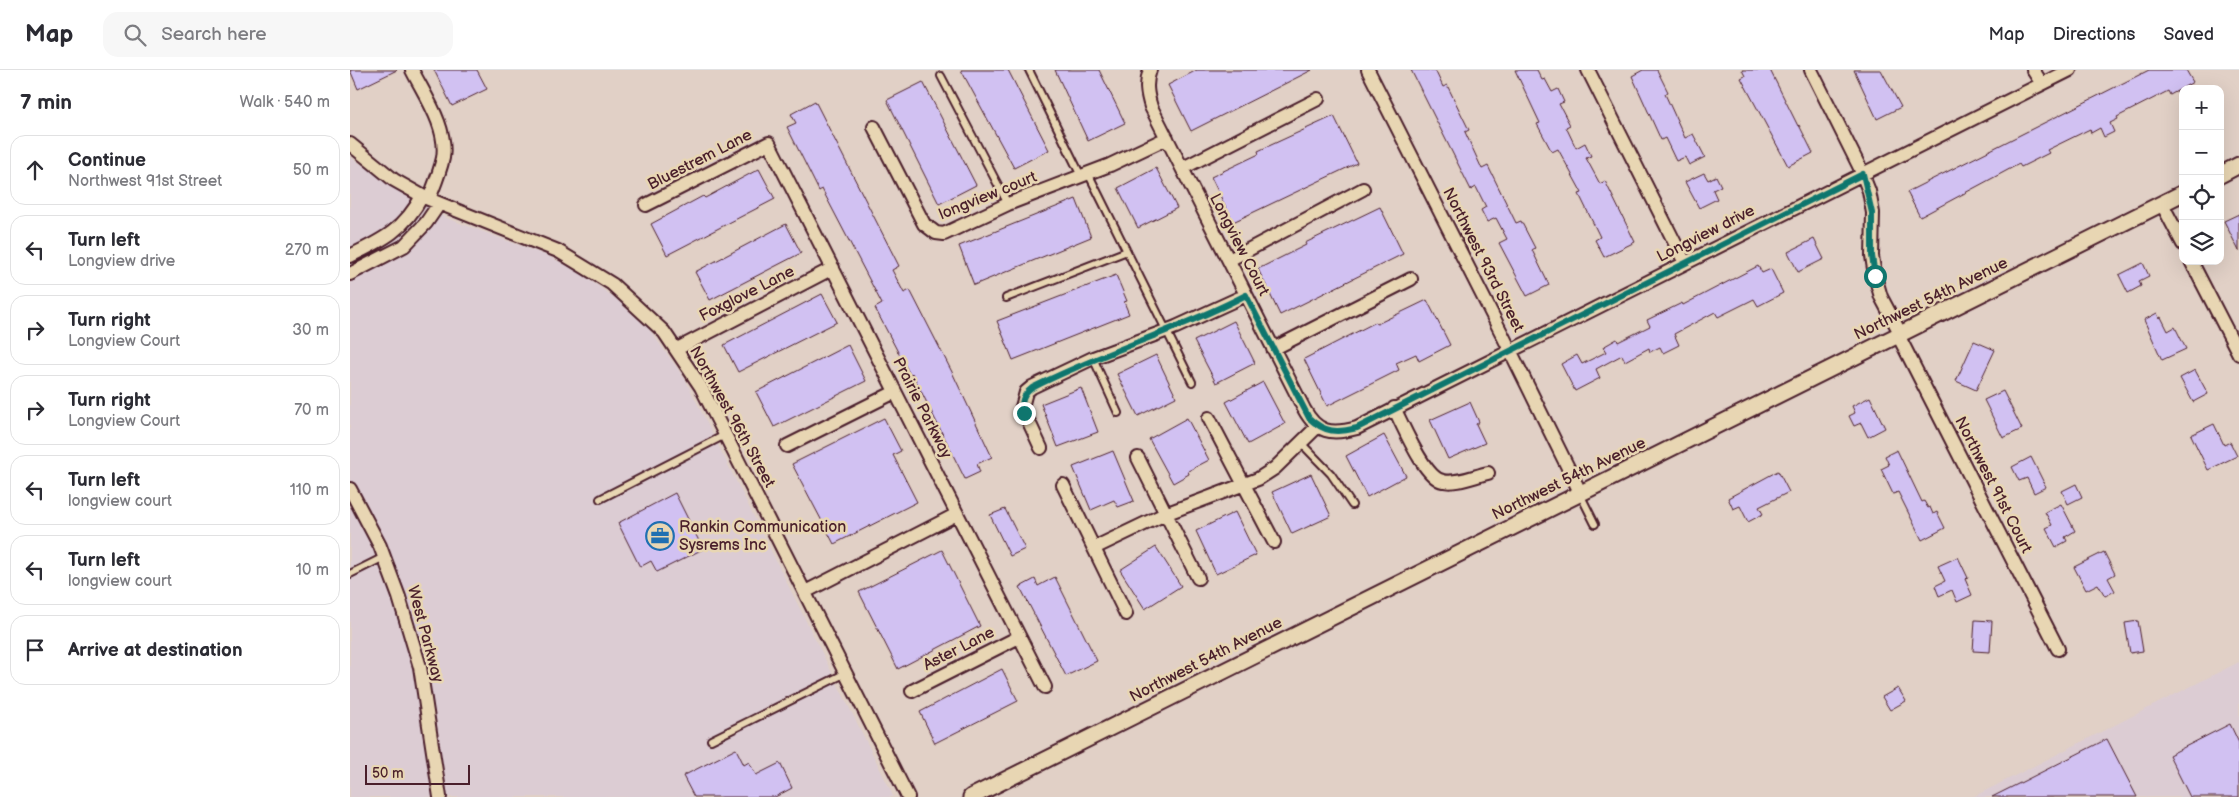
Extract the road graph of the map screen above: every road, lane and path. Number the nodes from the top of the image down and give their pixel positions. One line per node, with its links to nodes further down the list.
1 (412, 70): 23 (street)
2 (1029, 70): 20 (lane)
3 (1368, 70): 42 (street, Northwest 93rd Street)
4 (1588, 70): 31 (street)
5 (1811, 70): 19 (street, Northwest 91st Court)
6 (2033, 70): 10 (street)
7 (2070, 70): 10 (street, Longview drive)
8 (1146, 71): 13 (street, Longview Court)
9 (941, 76): 24 (lane)
10 (2042, 84): 19 (street, Longview drive)
11 (1318, 99): 17 (street)
12 (874, 127): 24 (street, longview court)
13 (1167, 138): 17 (street, Longview Court); 20 (street, longview court)
14 (769, 143): 26 (street, Bluestrem Lane); 33 (street, Prairie Parkway)
15 (350, 144): 23 (street, Northwest 96th Street)
16 (2239, 165): 18 (street)
17 (1183, 168): 30 (street, Longview Court)
18 (2224, 172)
19 (1863, 174): 31 (street, Longview drive); 39 (street, Northwest 91st Court)
20 (1085, 175): 24 (street, longview court); 28 (lane)
21 (1364, 189): 30 (street, longview court)
22 (2179, 195): 25 (street, Northwest 54th Avenue)
23 (430, 200): 29 (street); 34 (street); 41 (street, Northwest 96th Street)
24 (1008, 204)
25 (2162, 204): 27 (street); 39 (street, Northwest 54th Avenue)
26 (646, 205)
27 (2179, 236)
28 (1127, 251): 37 (lane); 38 (lane)
29 (350, 256)
30 (1229, 260): 36 (street, Longview Court)
31 (1685, 263): 42 (street, Longview drive)
32 (2193, 265): 43 (street)
33 (833, 268): 41 (street, Foxglove Lane); 46 (street, Prairie Parkway)
34 (350, 274)
35 (1411, 278): 40 (street)
36 (1246, 295): 38 (street, longview court); 40 (street, Longview Court)
37 (1006, 298)
38 (1167, 330): 44 (street, longview court); 45 (lane)
39 (1898, 335): 60 (street, Northwest 54th Avenue); 74 (street, Northwest 91st Court)
40 (1273, 349): 50 (street, Longview Court)
41 (677, 350): 51 (street, Northwest 96th Street)
42 (1510, 350): 47 (street, Longview drive); 60 (street, Northwest 93rd Street)
43 (2239, 354)
44 (1093, 358): 48 (lane); 54 (street, longview court)
45 (1192, 382)
46 (895, 392): 53 (street); 63 (street, Prairie Parkway)
47 (1394, 408): 50 (street, Longview drive); 56 (street)
48 (1118, 414)
49 (1209, 418): 57 (street)
50 (1318, 426): 52 (street)
51 (725, 435): 61 (lane); 71 (street, Northwest 96th Street)
52 (1300, 443): 57 (street); 62 (lane)
53 (787, 446)
54 (1041, 448)
55 (1138, 458): 64 (street)
56 (1488, 473)
57 (1245, 484): 64 (street); 66 (street)
58 (1063, 485): 67 (street)
59 (350, 489): 68 (street, West Parkway)
60 (1580, 492): 65 (lane); 81 (street, Northwest 54th Avenue)
61 (600, 499)
62 (1352, 505)
63 (957, 514): 71 (street); 73 (street, Prairie Parkway)
64 (1165, 514): 67 (street); 70 (street)
65 (1595, 524)
66 (1274, 542)
67 (1094, 548): 72 (street)
68 (384, 557): 69 (lane); 79 (street, West Parkway)
69 (350, 574)
70 (1198, 578)
71 (805, 592): 75 (street, Northwest 96th Street)
72 (1126, 614)
73 (1019, 637): 76 (street, Prairie Parkway); 77 (street, Aster Lane)
74 (2058, 650)
75 (846, 673): 78 (lane); 80 (street, Northwest 96th Street)
76 (1045, 688)
77 (912, 691)
78 (711, 740)
79 (440, 797)
80 (908, 797)
81 (971, 797)

